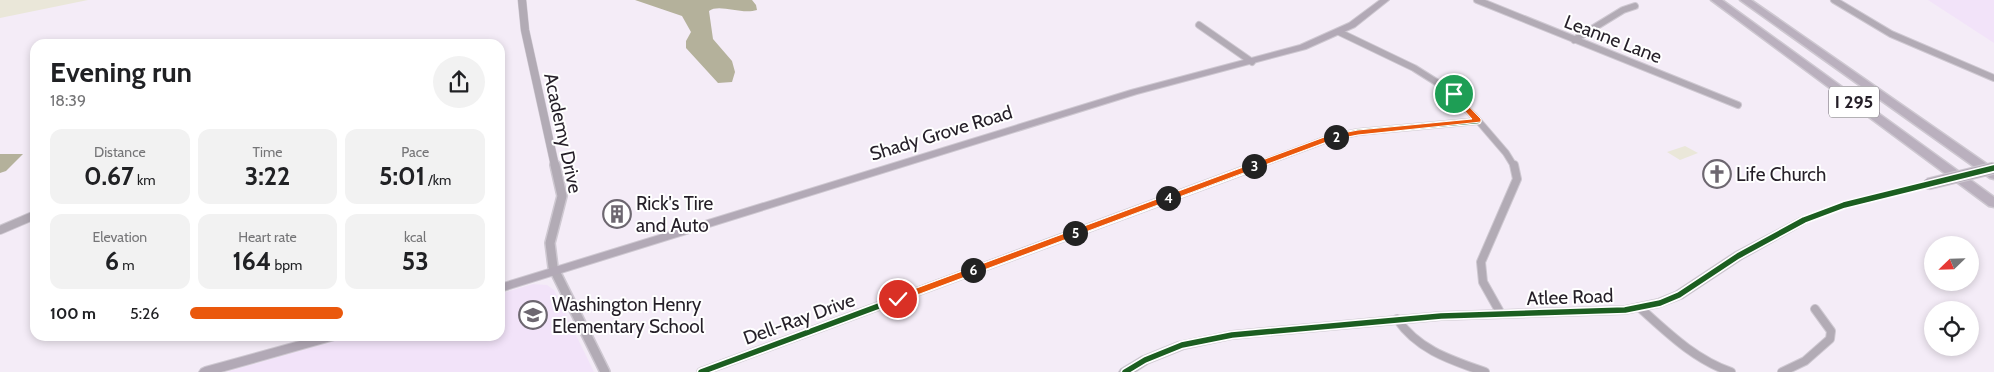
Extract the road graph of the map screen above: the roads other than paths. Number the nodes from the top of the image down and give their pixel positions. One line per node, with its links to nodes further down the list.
1 (522, 0): 20 (street, Academy Drive)
2 (1385, 0): 9 (main road, Shady Grove Road)
3 (1477, 0): 10 (street, Leanne Lane)
4 (1716, 0): 17 (highway, I 295)
5 (1745, 0): 16 (highway, I 295)
6 (1834, 0): 12 (street)
7 (1635, 6): 10 (street)
8 (1199, 25): 11 (street)
9 (1338, 32): 11 (main road, Shady Grove Road); 14 (street)
10 (1574, 40): 13 (street, Leanne Lane)
11 (1252, 62): 20 (main road, Shady Grove Road)
12 (1994, 78)
13 (1738, 105)
14 (1478, 121): 24 (street); 29 (street, Dell-Ray Drive)
15 (1994, 168): 22 (main road, Atlee Road, bridge)
16 (1994, 175)
17 (1994, 202)
18 (30, 217): 19 (street)
19 (0, 230)
20 (554, 271): 21 (main road, Shady Grove Road); 28 (street, Academy Drive)
21 (505, 286)
22 (1639, 307): 24 (main road, Atlee Road); 32 (street)
23 (1815, 309): 33 (street)
24 (1501, 314): 25 (main road, Atlee Road)
25 (1397, 319): 30 (main road, Atlee Road); 31 (street)
26 (316, 341): 27 (main road)
27 (205, 372)
28 (605, 372)
29 (702, 372)
30 (1125, 372)
31 (1485, 372)
32 (1731, 372)
33 (1782, 372)

